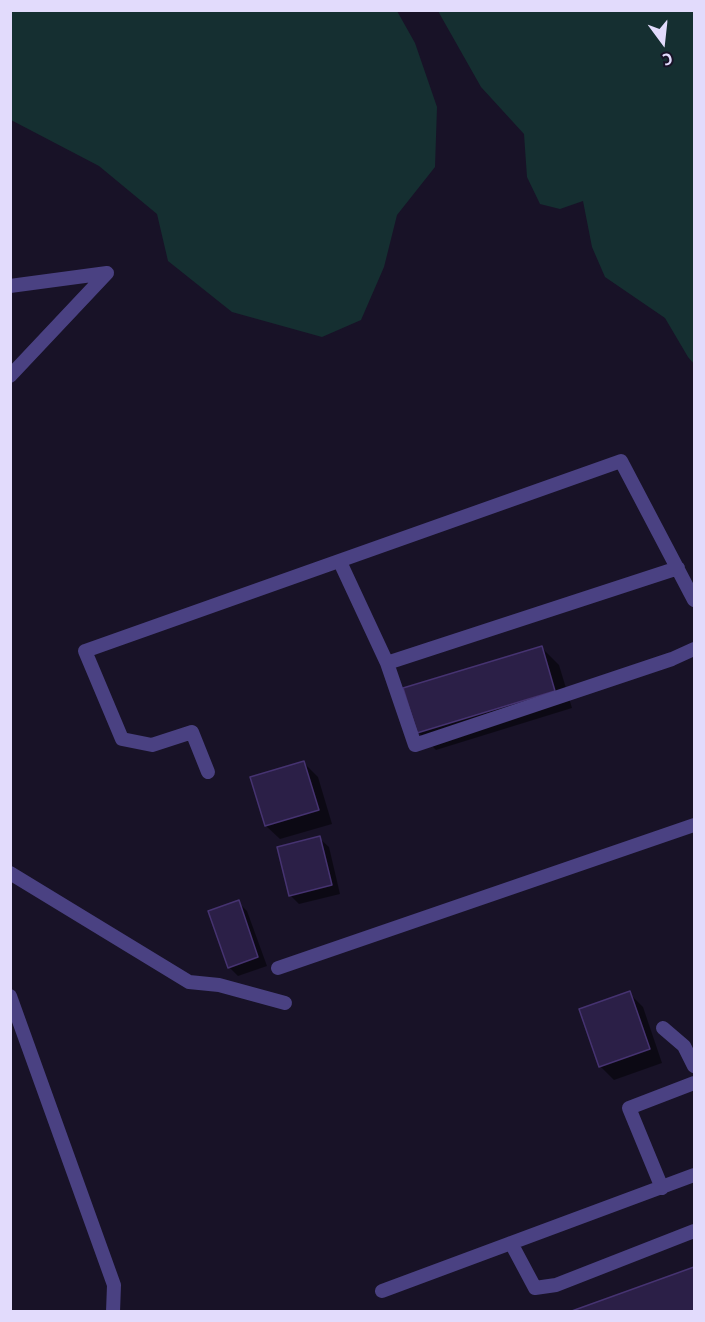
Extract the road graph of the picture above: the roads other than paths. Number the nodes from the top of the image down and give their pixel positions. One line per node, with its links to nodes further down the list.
1 (10, 286): 2 (lane)
2 (10, 376)
3 (340, 562): 4 (lane); 7 (lane); 8 (lane)
4 (678, 568): 5 (lane); 7 (lane)
5 (694, 600)
6 (694, 649): 7 (lane)
7 (387, 663)
8 (208, 772)
9 (694, 825): 11 (lane)
10 (10, 873): 13 (lane)
11 (278, 968)
12 (10, 996): 22 (lane)
13 (285, 1003)
14 (663, 1028): 15 (lane)
15 (694, 1066)
16 (694, 1083): 18 (lane)
17 (694, 1175): 18 (lane)
18 (662, 1188): 20 (lane)
19 (694, 1231): 20 (lane)
20 (511, 1243): 21 (lane)
21 (382, 1292)
22 (113, 1311)

